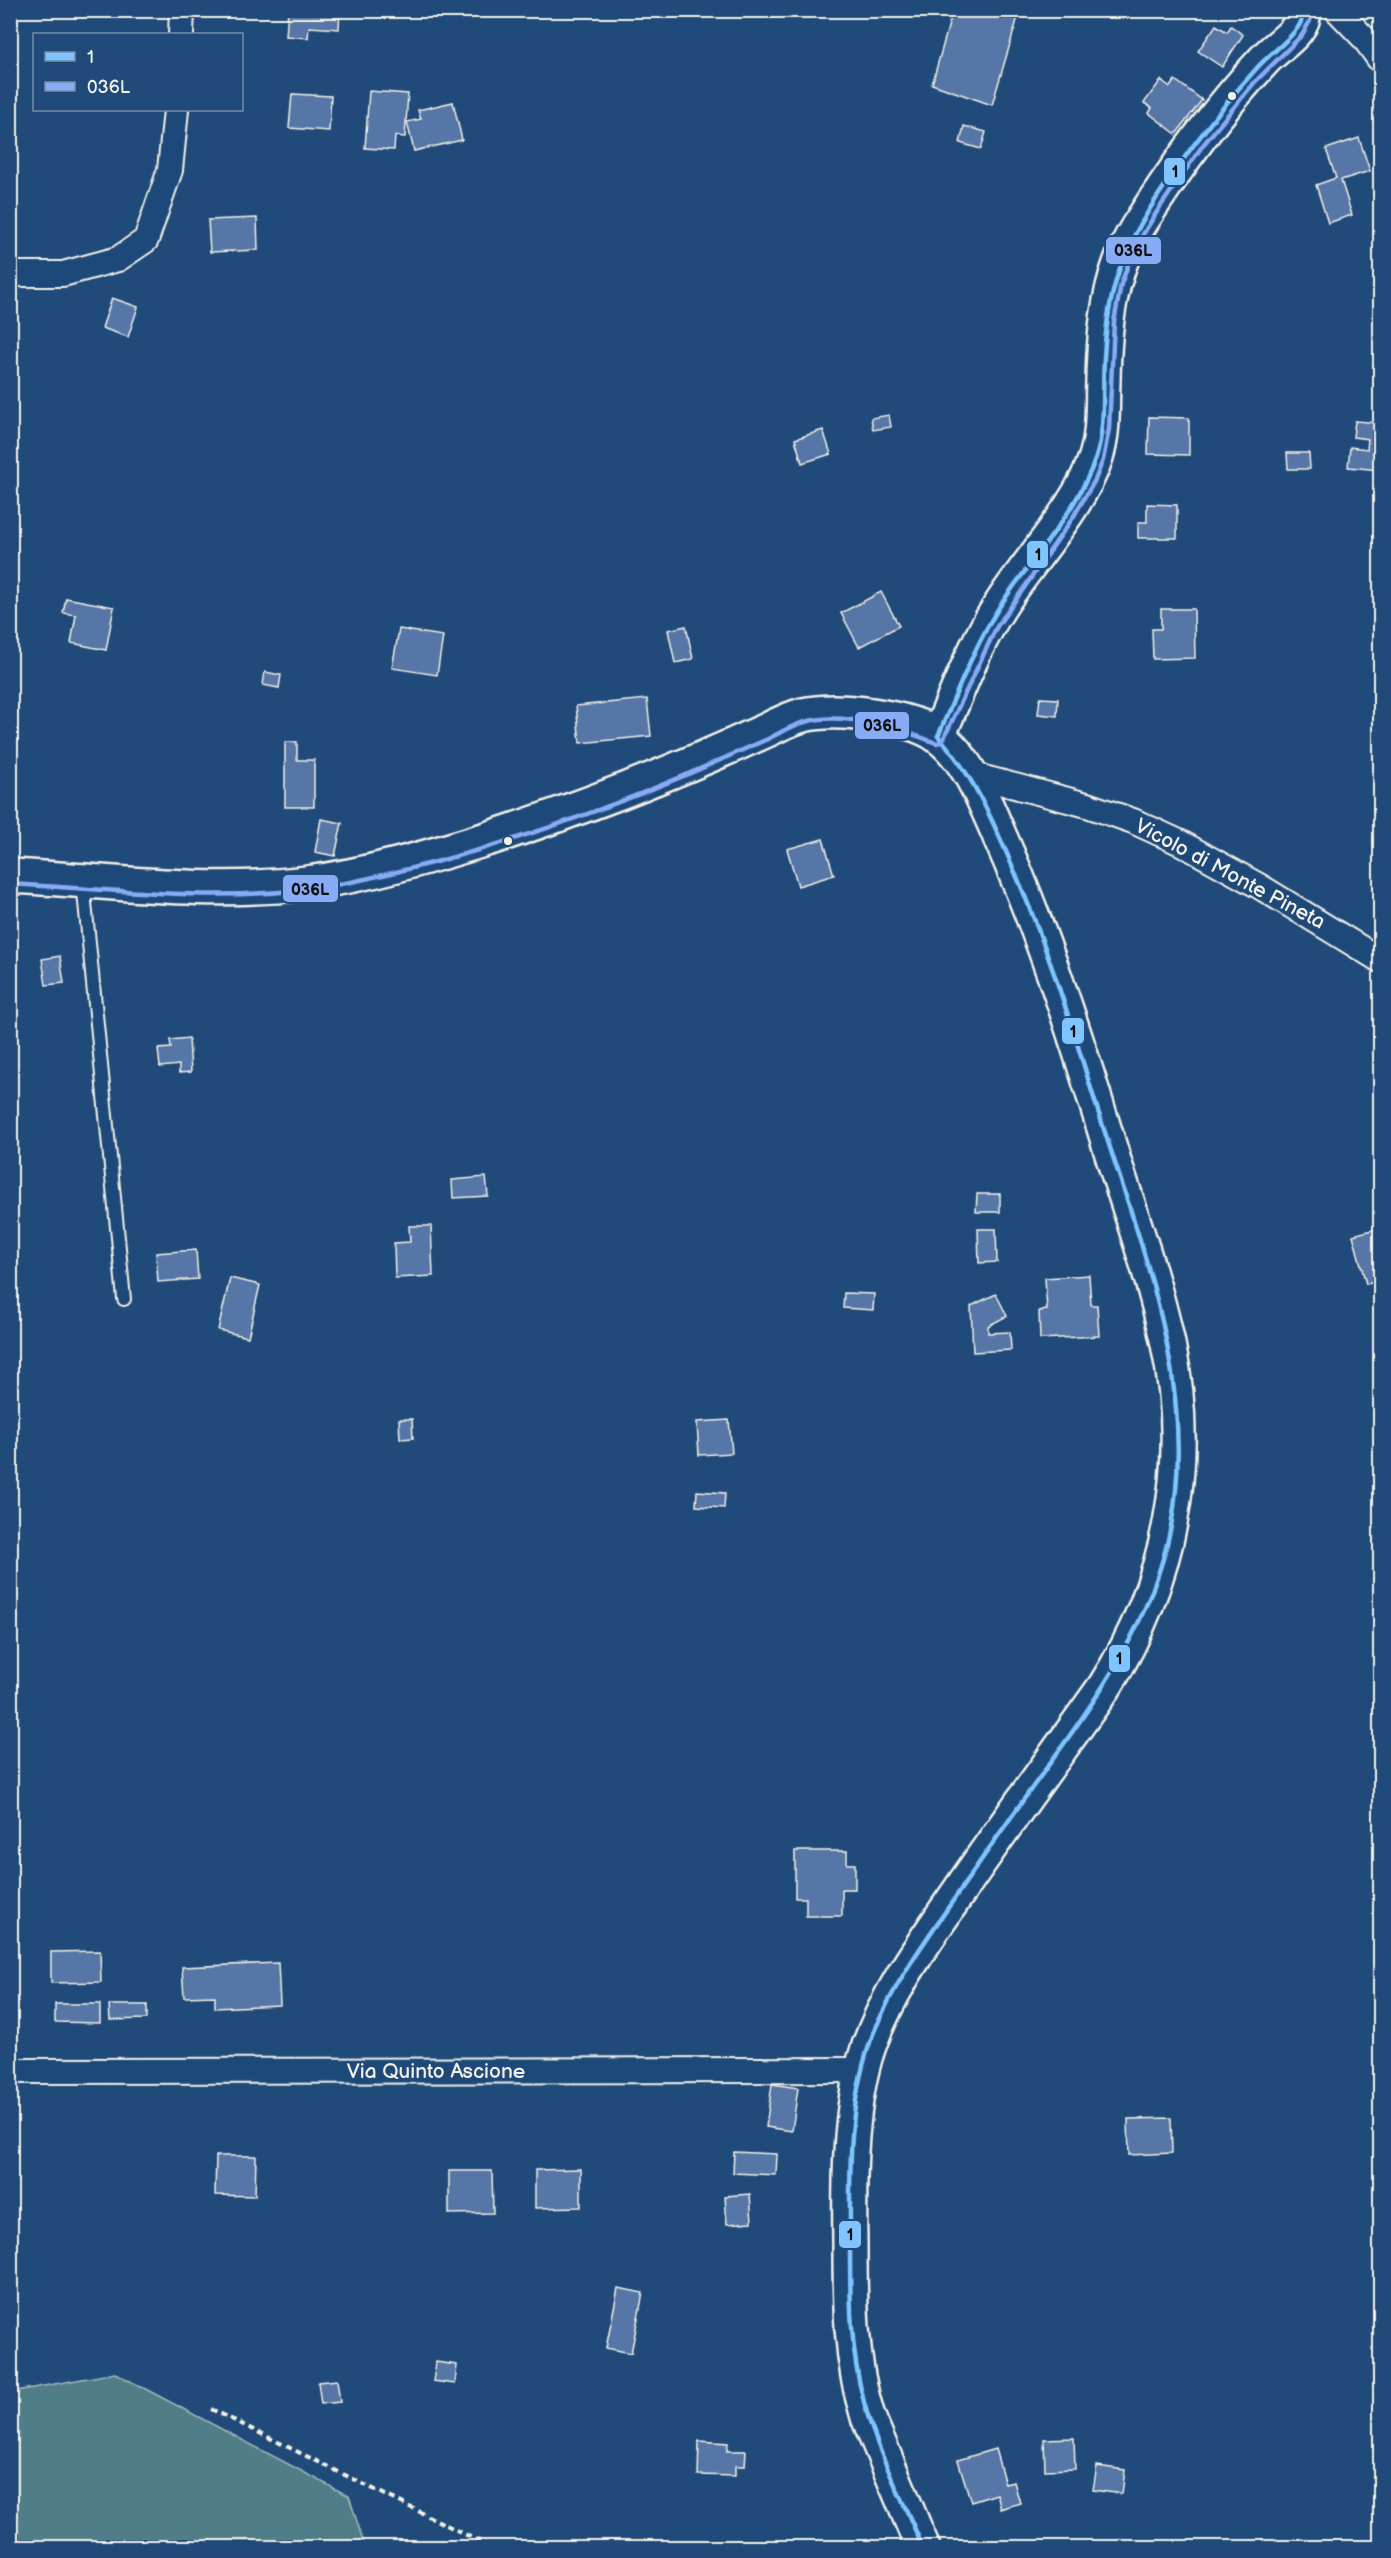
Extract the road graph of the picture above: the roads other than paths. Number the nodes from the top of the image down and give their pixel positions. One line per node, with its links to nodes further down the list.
1 (182, 10): 4 (street)
2 (1304, 10): 8 (street)
3 (1337, 10): 5 (street)
4 (181, 33)
5 (1380, 60)
6 (176, 111): 7 (street)
7 (10, 274)
8 (938, 736): 9 (street); 11 (street)
9 (969, 774): 12 (street, Vicolo di Monte Pineta); 14 (street)
10 (10, 876): 11 (street)
11 (82, 880): 13 (lane)
12 (1380, 960)
13 (124, 1299)
14 (862, 2070): 15 (street, Via Quinto Ascione); 16 (street)
15 (10, 2071)
16 (923, 2547)

